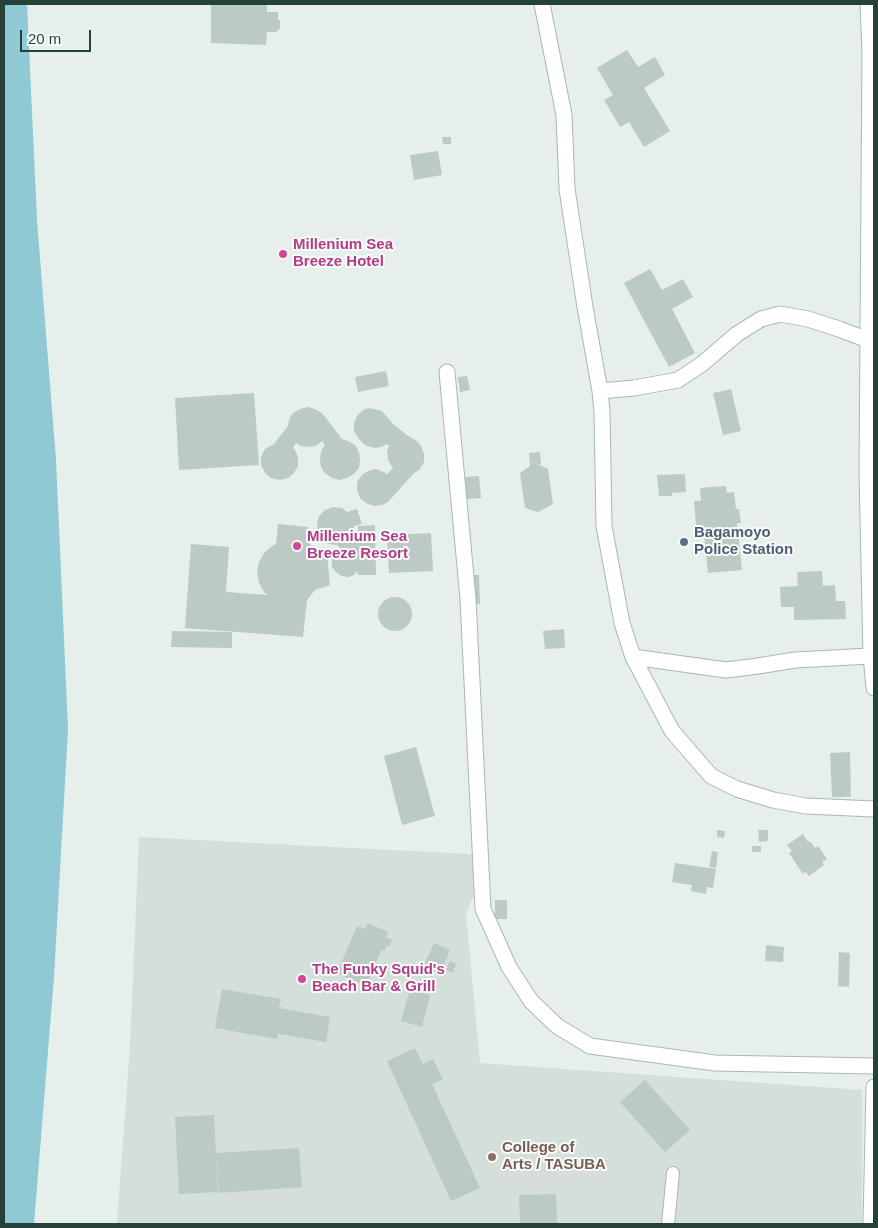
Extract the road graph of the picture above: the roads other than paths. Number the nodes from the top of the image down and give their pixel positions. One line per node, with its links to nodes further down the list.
1 (542, 4): 6 (street)
2 (868, 4): 3 (street)
3 (872, 52): 4 (street)
4 (868, 340): 6 (street); 7 (street)
5 (447, 372): 12 (street)
6 (600, 391): 9 (street)
7 (871, 473): 8 (street)
8 (871, 656): 9 (street); 10 (street)
9 (633, 657): 11 (street)
10 (874, 688)
11 (874, 809)
12 (874, 1066)
13 (874, 1087): 16 (street)
14 (673, 1173): 15 (lane)
15 (668, 1224)
16 (870, 1224)

